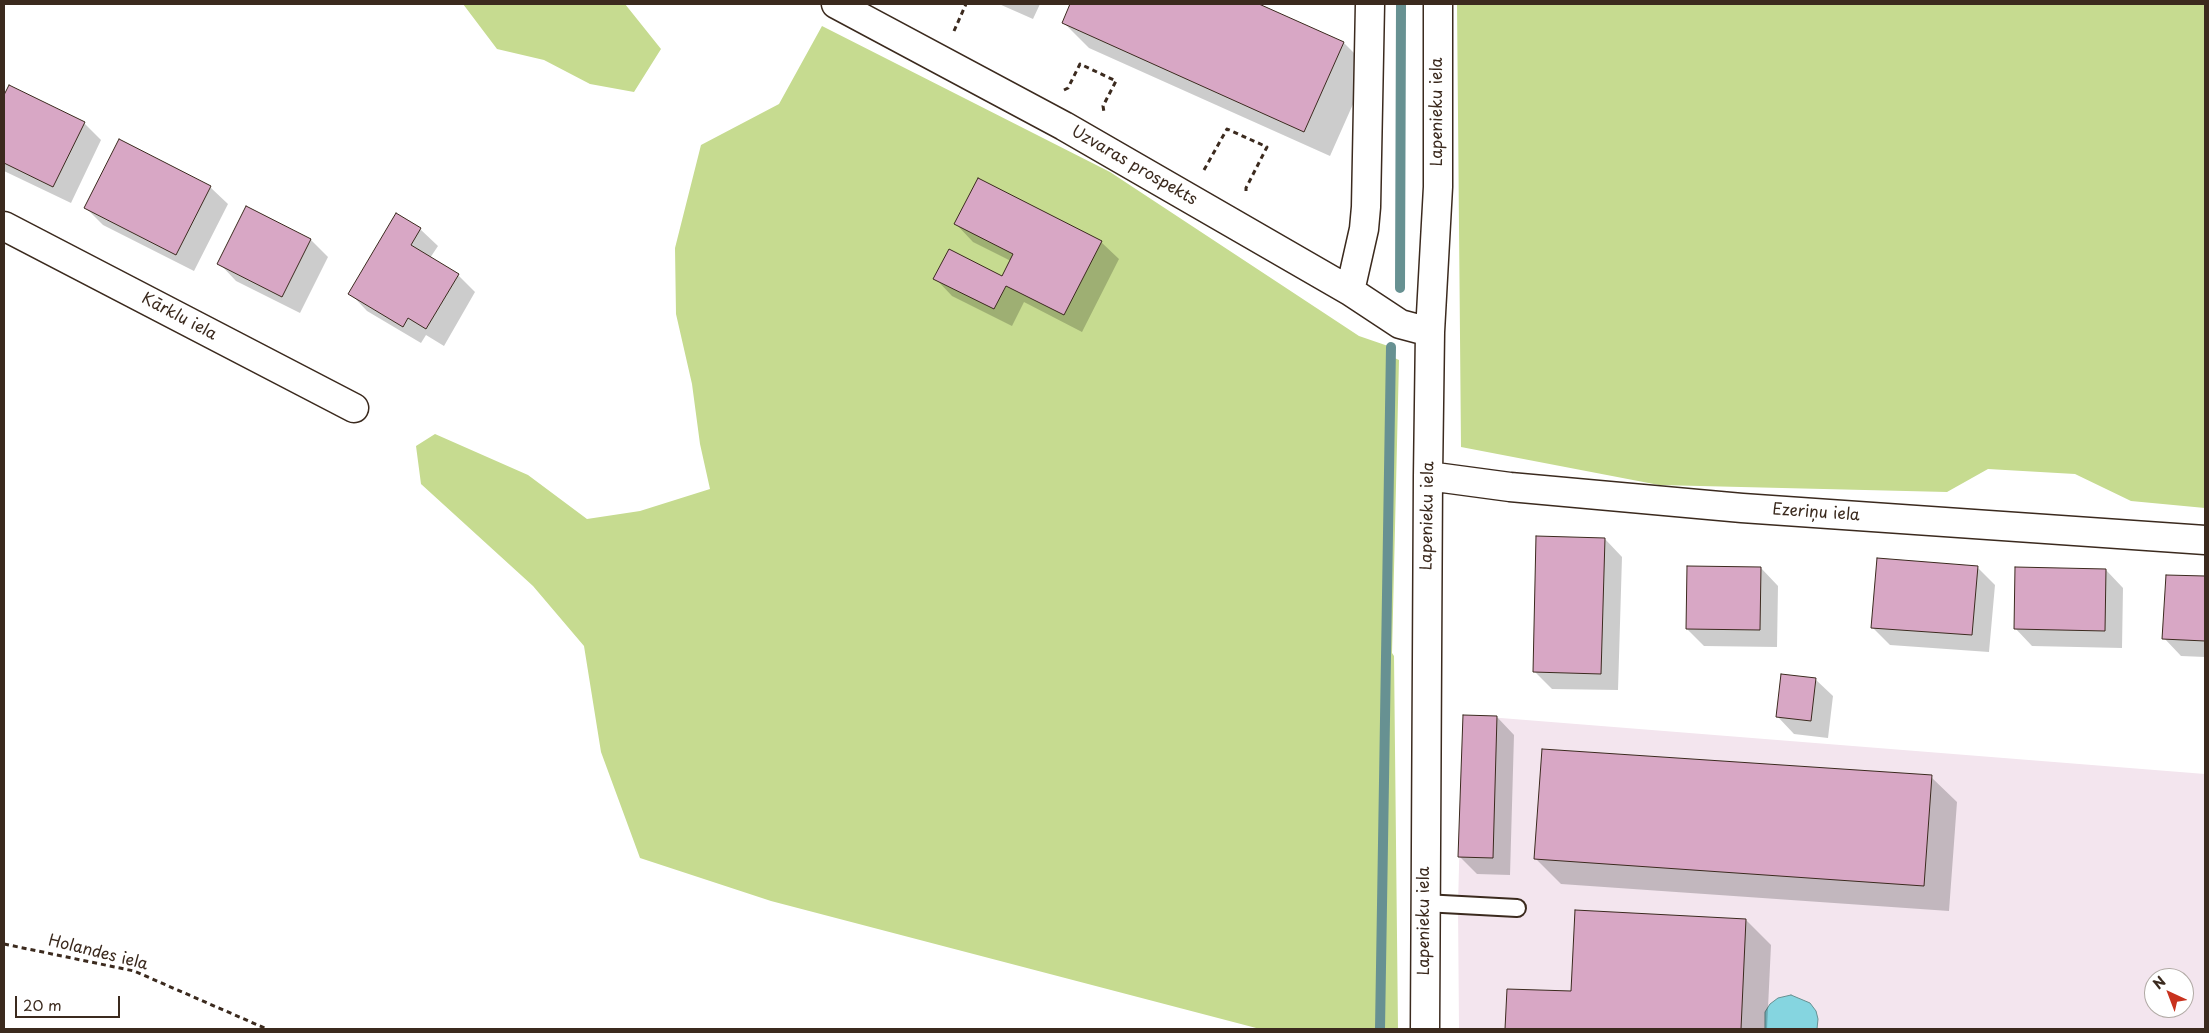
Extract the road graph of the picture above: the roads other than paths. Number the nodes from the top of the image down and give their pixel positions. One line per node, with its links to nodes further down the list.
1 (836, 4): 5 (street, Uzvaras prospekts)
2 (1370, 4): 5 (street)
3 (1438, 4): 6 (street, Lapenieku iela)
4 (4, 226): 7 (street, Kārklu iela)
5 (1350, 292): 6 (street, Uzvaras prospekts)
6 (1430, 332): 8 (street, Lapenieku iela)
7 (354, 408)
8 (1428, 476): 9 (street, Ezeriņu iela); 10 (street, Lapenieku iela)
9 (2205, 540)
10 (1424, 903): 11 (lane); 12 (street, Lapenieku iela)
11 (1517, 908)
12 (1425, 1029)

